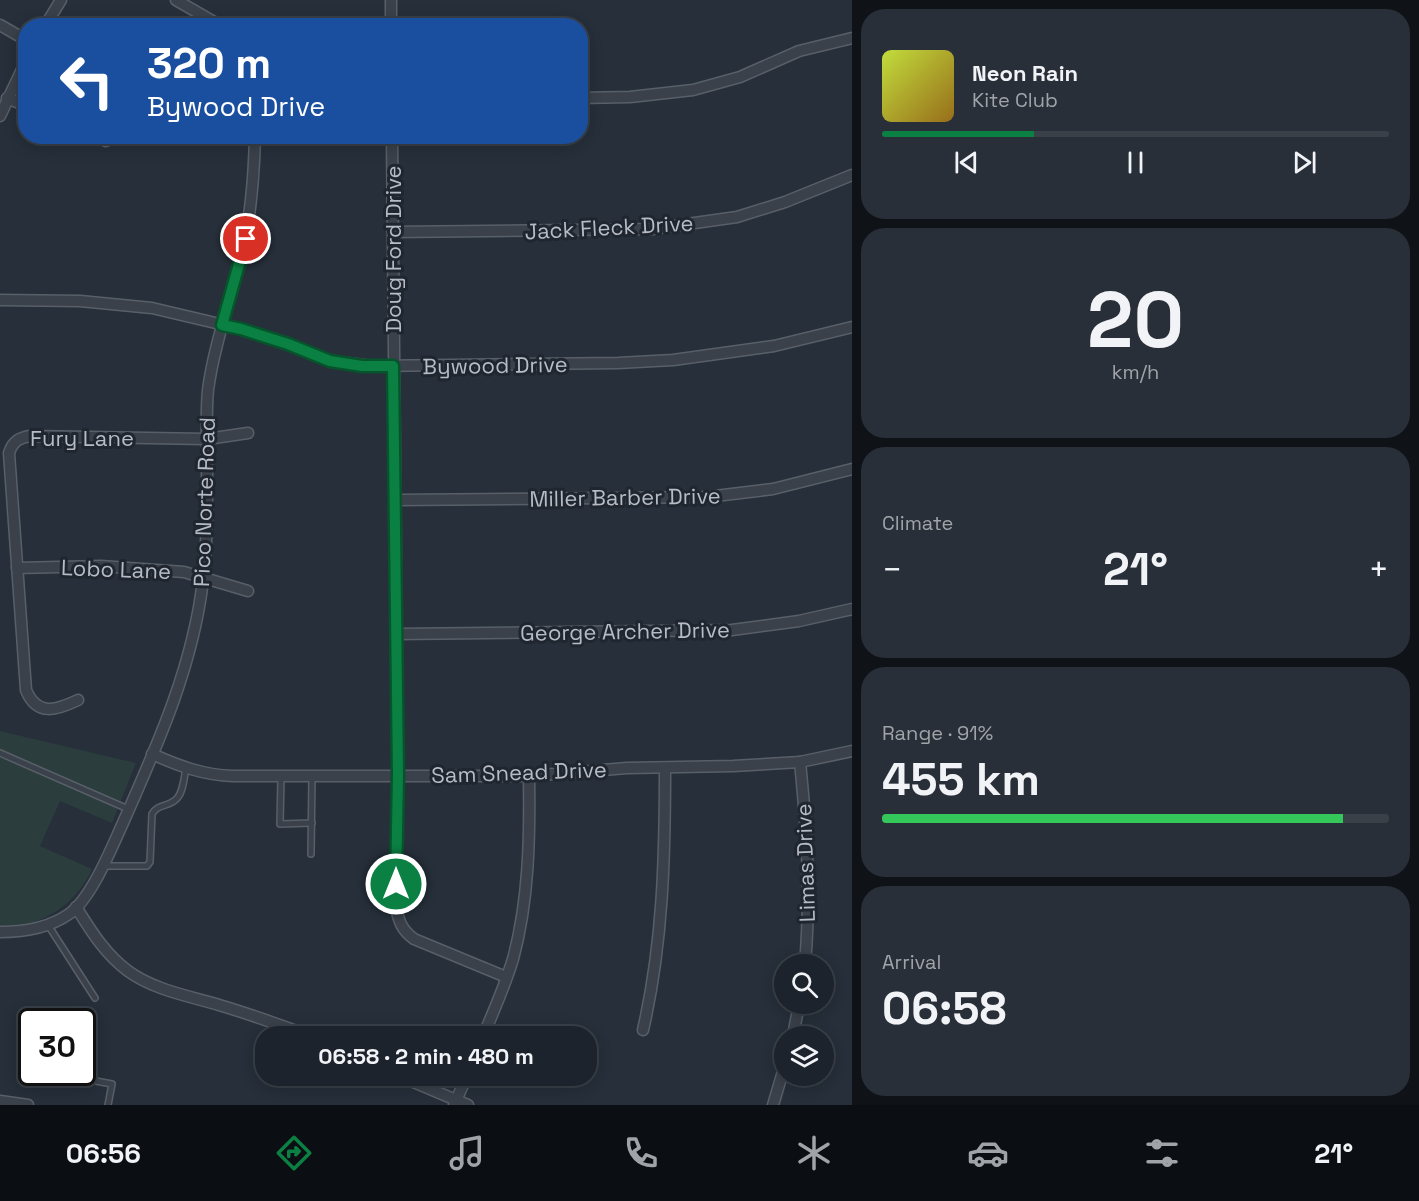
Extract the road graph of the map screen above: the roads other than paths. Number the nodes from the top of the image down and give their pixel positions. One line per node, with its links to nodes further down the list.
1 (61, 0): 4 (street)
2 (176, 0): 5 (street)
3 (391, 0): 6 (street)
4 (50, 18)
5 (207, 18)
6 (391, 18)
7 (0, 25): 8 (street)
8 (18, 35)
9 (852, 38): 12 (street)
10 (18, 77): 11 (street)
11 (7, 98): 13 (street); 14 (street)
12 (588, 98)
13 (18, 103)
14 (0, 116)
15 (254, 144): 20 (street, Pico Norte Road)
16 (392, 144): 18 (street, Doug Ford Drive)
17 (852, 175): 18 (street, Jack Fleck Drive)
18 (393, 232): 22 (street, Doug Ford Drive)
19 (0, 300): 20 (street, Bywood Drive)
20 (222, 325): 22 (street, Bywood Drive); 24 (street, Pico Norte Road)
21 (852, 327): 22 (street, Bywood Drive)
22 (393, 366): 26 (street, Doug Ford Drive)
23 (248, 433): 24 (street, Fury Lane)
24 (207, 439): 27 (street, Fury Lane); 28 (street, Pico Norte Road)
25 (852, 469): 26 (street, Miller Barber Drive)
26 (395, 500): 31 (street, Doug Ford Drive)
27 (17, 568): 28 (street, Lobo Lane); 32 (street, Fury Lane)
28 (204, 578): 29 (street, Lobo Lane); 35 (street, Pico Norte Road)
29 (248, 591)
30 (852, 609): 31 (street, George Archer Drive)
31 (396, 634): 39 (street, Doug Ford Drive)
32 (78, 700)
33 (852, 751): 36 (street, Sam Snead Drive)
34 (0, 753): 43 (lane)
35 (152, 754): 37 (street, Sam Snead Drive); 43 (street, Pico Norte Road)
36 (800, 762): 38 (street, Sam Snead Drive); 50 (street, Limas Drive)
37 (186, 768): 40 (street, Sam Snead Drive); 46 (lane)
38 (665, 768): 42 (street, Sam Snead Drive); 55 (street)
39 (398, 775): 41 (street, Sam Snead Drive); 42 (street, Sam Snead Drive); 51 (street, Doug Ford Drive)
40 (281, 776): 41 (street, Sam Snead Drive); 44 (lane)
41 (312, 776): 44 (lane)
42 (529, 776): 51 (street)
43 (128, 809): 46 (street, Pico Norte Road)
44 (312, 823): 45 (lane)
45 (311, 854)
46 (103, 866): 47 (street, Pico Norte Road)
47 (76, 907): 48 (street, Pico Norte Road); 53 (street)
48 (48, 925): 49 (street, Pico Norte Road); 52 (lane)
49 (0, 932)
50 (806, 954)
51 (507, 977): 54 (street)
52 (95, 998)
53 (281, 1026)
54 (487, 1026)
55 (643, 1030)
56 (96, 1081): 63 (lane)
57 (421, 1086): 60 (street)
58 (462, 1086): 60 (street)
59 (779, 1086): 65 (street)
60 (455, 1102): 64 (street)
61 (5, 1103): 62 (street)
62 (28, 1105)
63 (108, 1105)
64 (468, 1105)
65 (773, 1105)

